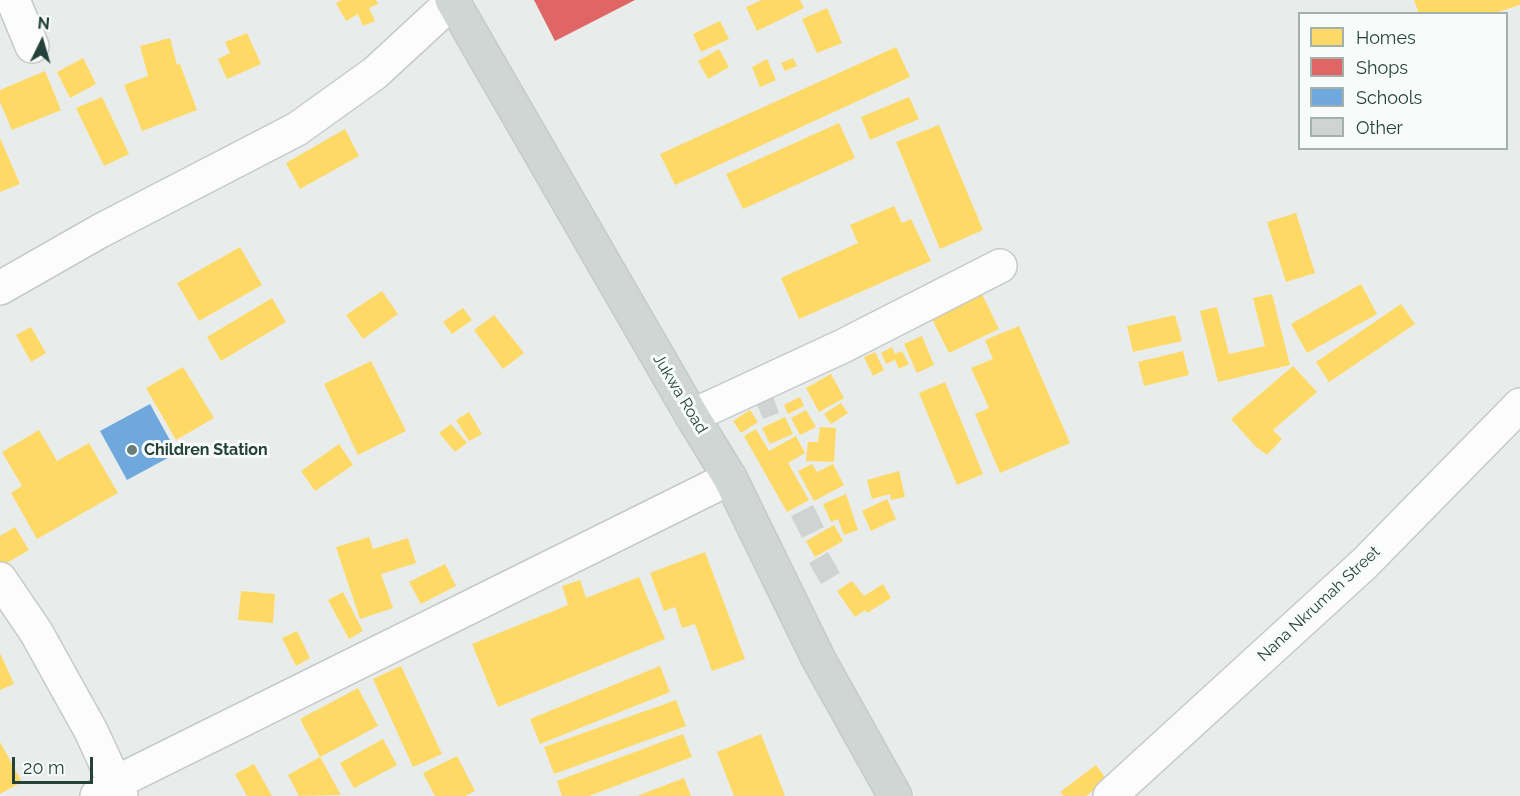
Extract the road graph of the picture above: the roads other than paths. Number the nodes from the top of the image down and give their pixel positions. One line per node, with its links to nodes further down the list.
1 (13, 0): 3 (street)
2 (452, 1): 5 (street); 7 (main road, Jukwa Road)
3 (32, 46)
4 (1000, 266): 7 (street)
5 (0, 288)
6 (1520, 405): 12 (street, Nana Nkrumah Street)
7 (692, 416): 8 (main road, Jukwa Road)
8 (730, 478): 10 (street); 11 (main road, Jukwa Road)
9 (0, 579): 10 (street)
10 (111, 792)
11 (895, 796)
12 (1110, 796)

